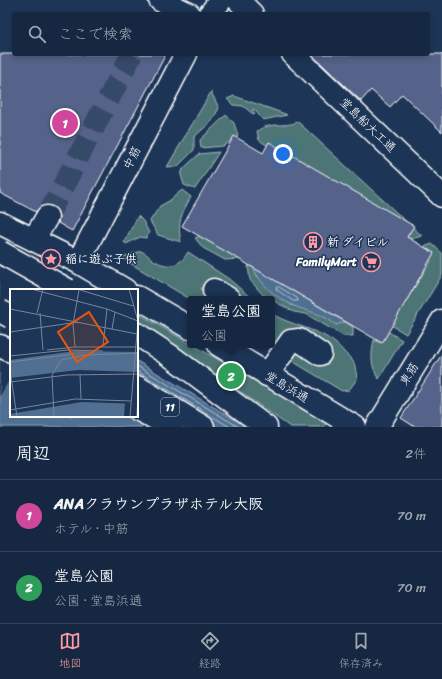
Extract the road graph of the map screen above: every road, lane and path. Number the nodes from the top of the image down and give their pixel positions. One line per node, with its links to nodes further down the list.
1 (160, 0): 4 (main road); 5 (main road)
2 (221, 0): 6 (main road)
3 (238, 0): 7 (main road)
4 (154, 12)
5 (185, 12)
6 (212, 12)
7 (250, 12)
8 (185, 56): 15 (main road, 中筋)
9 (295, 56): 10 (main road, 堂島船大工通)
10 (442, 196)
11 (47, 218): 13 (main road)
12 (0, 223): 13 (main road)
13 (34, 239): 15 (main road)
14 (0, 252): 16 (main road, bridge)
15 (78, 262): 17 (main road)
16 (66, 289)
17 (124, 289)
18 (138, 298): 22 (main road)
19 (0, 311): 20 (main road, bridge)
20 (10, 316)
21 (442, 321): 35 (main road, 東筋)
22 (187, 326)
23 (138, 335): 33 (main road)
24 (0, 346): 26 (main road)
25 (224, 348): 28 (main road, 堂島浜通)
26 (10, 351)
27 (320, 354): 28 (main road)
28 (267, 375): 34 (main road, 堂島浜通)
29 (138, 388): 32 (main road, 11)
30 (138, 410): 31 (main road)
31 (172, 427)
32 (203, 427)
33 (266, 427)
34 (355, 427)
35 (377, 427)

